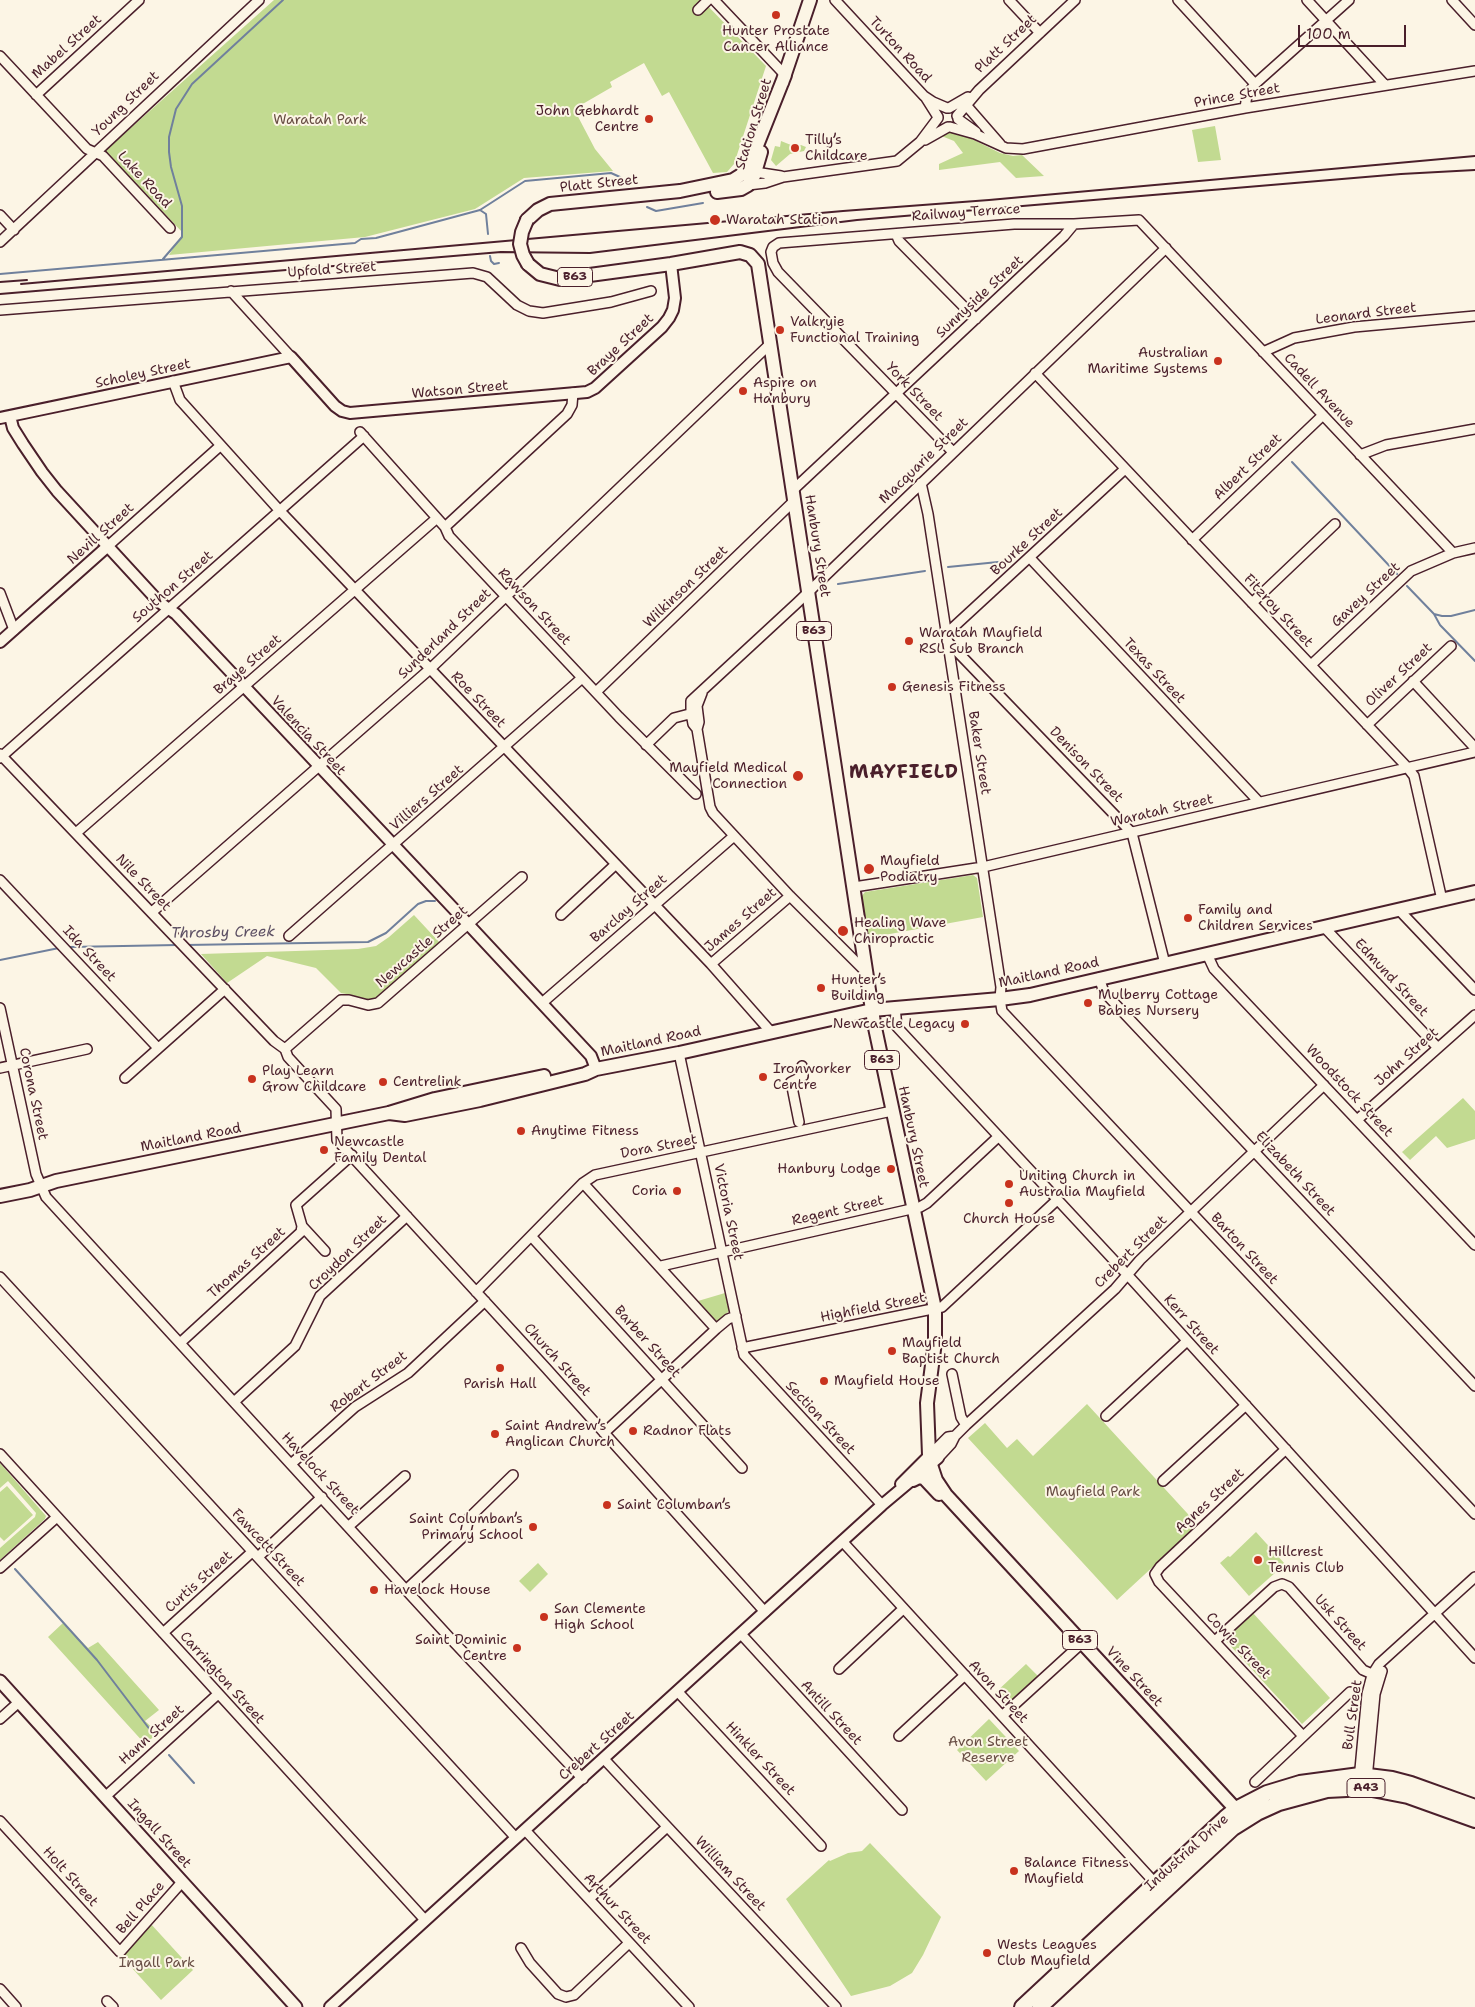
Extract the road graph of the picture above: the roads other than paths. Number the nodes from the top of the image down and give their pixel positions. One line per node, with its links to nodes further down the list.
1 (140, 0): 23 (street, Mabel Street)
2 (260, 0): 34 (street, Young Street)
3 (708, 0): 13 (street)
4 (714, 0): 19 (street)
5 (810, 0): 19 (main road, Station Street / B63)
6 (835, 0): 24 (street, Turton Road)
7 (1009, 0): 16 (street)
8 (1076, 0): 16 (street, Platt Street)
9 (1178, 0): 20 (street)
10 (1307, 0): 14 (street)
11 (1349, 0): 14 (street)
12 (1452, 0): 15 (street)
13 (698, 10)
14 (1326, 21): 20 (street); 21 (street)
15 (1475, 25)
16 (1040, 33): 22 (street, Platt Street)
17 (0, 56): 23 (street, Lake Road)
18 (1475, 70): 21 (street, Prince Street)
19 (784, 75): 35 (main road, Station Street / B63); 38 (main road, Station Street / B63)
20 (1255, 84): 27 (street)
21 (1386, 85): 27 (street, Prince Street)
22 (979, 90): 25 (street, Platt Street); 26 (street, Platt Street)
23 (36, 95): 34 (street, Lake Road)
24 (924, 96): 26 (street, Turton Road); 28 (street, Turton Road)
25 (966, 105): 29 (street, Platt Street); 33 (street)
26 (948, 108): 28 (street); 29 (street)
27 (1245, 108): 33 (street, Prince Street)
28 (938, 118): 30 (street); 32 (street)
29 (958, 118): 30 (street); 31 (street, Prince Street)
30 (949, 127): 31 (street, Prince Street); 32 (street)
31 (980, 136): 33 (street, Prince Street)
32 (917, 146): 36 (street)
33 (1004, 148)
34 (96, 152): 41 (street, Lake Road); 42 (street, Young Street)
35 (755, 172): 36 (street); 37 (main road, Station Street / B63); 38 (main road)
36 (784, 177): 37 (street)
37 (748, 185): 38 (main road, Station Street / B63)
38 (723, 186): 47 (main road, Platt Street / B63, bridge)
39 (0, 215): 42 (street)
40 (1074, 224): 43 (street, Railway Terrace); 45 (street, Railway Terrace); 52 (street, Sunnyside Street)
41 (170, 228)
42 (14, 230): 44 (street, Young Street)
43 (896, 234): 46 (street, Railway Terrace); 52 (street)
44 (0, 242)
45 (1166, 248): 54 (street, Cadell Avenue); 56 (street, Macquarie Street)
46 (773, 263): 59 (street, York Street)
47 (671, 264): 53 (main road, Hanbury Street / B63); 58 (street, Braye Street)
48 (231, 291): 49 (street, Upfold Street); 50 (street, Upfold Street); 55 (street)
49 (651, 291)
50 (0, 310)
51 (1475, 316): 54 (street, Leonard Street)
52 (976, 319): 59 (street, Sunnyside Street)
53 (770, 344): 69 (main road, Hanbury Street / B63); 82 (street, Sunderland Street)
54 (1263, 352): 60 (street, Cadell Avenue)
55 (291, 357): 57 (street, Scholey Street); 58 (street, Watson Street)
56 (1035, 373): 65 (street, Macquarie Street); 67 (street, Fitzroy Street)
57 (173, 382): 61 (street, Scholey Street); 64 (street, Roe Street)
58 (573, 393): 73 (street)
59 (897, 394): 65 (street, York Street); 69 (street, Sunnyside Street)
60 (1323, 415): 66 (street, Cadell Avenue); 74 (street, Albert Street)
61 (5, 417): 75 (street, Valencia Street)
62 (1475, 429): 66 (street)
63 (362, 434): 70 (street, Southon Street); 71 (street, Rawson Street)
64 (220, 446): 70 (street, Roe Street); 75 (street, Nevill Street)
65 (953, 452): 68 (street, Macquarie Street)
66 (1360, 455): 77 (street, Cadell Avenue)
67 (1125, 469): 74 (street, Fitzroy Street); 78 (street, Bourke Street)
68 (921, 483): 80 (street, Macquarie Street); 86 (street, Baker Street)
69 (794, 495): 80 (main road, Hanbury Street / B63); 94 (street, Wilkinson Street)
70 (280, 511): 79 (street, Roe Street); 84 (street, Southon Street)
71 (437, 518): 73 (street, Rawson Street); 79 (street, Braye Street)
72 (1335, 524): 83 (street)
73 (445, 527): 82 (street, Rawson Street)
74 (1192, 540): 83 (street, Fitzroy Street)
75 (108, 546): 84 (street, Valencia Street); 85 (street, Nevill Street)
76 (1475, 548): 77 (street, Gavey Street)
77 (1453, 553): 89 (street, Gavey Street)
78 (1030, 558): 86 (street, Bourke Street); 105 (street, Texas Street)
79 (354, 591): 90 (street, Roe Street); 93 (street, Braye Street)
80 (808, 591): 95 (street, Macquarie Street); 114 (main road, Hanbury Street / B63)
81 (0, 593): 85 (street)
82 (505, 596): 90 (street, Sunderland Street); 91 (street, Rawson Street)
83 (1252, 603): 89 (street, Fitzroy Street)
84 (169, 609): 93 (street, Valencia Street); 101 (street, Southon Street)
85 (14, 630): 87 (street, Nevill Street)
86 (947, 638): 107 (street, Denison Street); 111 (street, Baker Street)
87 (0, 642)
88 (1451, 646): 92 (street, Oliver Street)
89 (1311, 666): 96 (street, Fitzroy Street)
90 (430, 669): 98 (street, Roe Street); 102 (street, Sunderland Street)
91 (582, 678): 94 (street, Rawson Street); 98 (street, Villiers Street)
92 (1413, 682): 96 (street, Oliver Street); 99 (street)
93 (244, 687): 102 (street, Valencia Street); 106 (street, Braye Street)
94 (596, 692): 97 (street, Rawson Street)
95 (694, 713): 97 (street); 108 (street)
96 (1367, 725): 103 (street, Fitzroy Street)
97 (646, 745): 104 (street, Rawson Street)
98 (505, 747): 109 (street, Villiers Street); 110 (street, Roe Street)
99 (1475, 748)
100 (1475, 752): 103 (street, Waratah Street)
101 (1, 756): 106 (street, Nile Street)
102 (319, 767): 109 (street, Valencia Street); 120 (street, Sunderland Street)
103 (1407, 767): 105 (street, Waratah Street); 117 (street, Fitzroy Street)
104 (696, 794)
105 (1259, 802): 107 (street, Waratah Street)
106 (76, 833): 120 (street, Nile Street)
107 (1132, 833): 111 (street, Waratah Street); 127 (street, Denison Street)
108 (734, 836): 116 (street); 118 (street, Barclay Street)
109 (394, 845): 122 (street, Valencia Street); 124 (street, Villiers Street)
110 (616, 864): 118 (street, Roe Street); 121 (street)
111 (982, 867): 114 (street, Waratah Street); 132 (street, Baker Street)
112 (522, 877): 122 (street, Newcastle Street)
113 (0, 880): 139 (street, Ida Street)
114 (854, 887): 128 (main road, Hanbury Street / B63)
115 (1475, 892): 117 (main road, Maitland Road)
116 (790, 896): 126 (street, James Street); 128 (street)
117 (1442, 900): 119 (main road, Maitland Road)
118 (654, 906): 126 (street, Roe Street); 133 (street, Barclay Street)
119 (1399, 910): 123 (main road, Maitland Road); 131 (street)
120 (152, 912): 130 (street, Nile Street)
121 (561, 915)
122 (468, 924): 133 (street, Valencia Street); 142 (street, Newcastle Street)
123 (1324, 927): 125 (main road, Maitland Road); 140 (street, Edmund Street)
124 (289, 936)
125 (1207, 954): 127 (main road, Maitland Road); 149 (street, Woodstock Street)
126 (711, 964): 138 (street, Roe Street)
127 (1165, 964): 129 (main road, Maitland Road)
128 (868, 973): 136 (main road, Hanbury Street / B63)
129 (1099, 978): 132 (main road, Maitland Road); 155 (street, Elizabeth Street)
130 (225, 989): 139 (street); 142 (street, Nile Street)
131 (1475, 990)
132 (1000, 999): 134 (main road, Maitland Road); 163 (street, Barton Street)
133 (542, 1003): 147 (street, Valencia Street)
134 (895, 1007): 136 (main road, Maitland Road); 154 (street, Kerr Street)
135 (0, 1008): 144 (street, Corona Street)
136 (872, 1010): 138 (main road, Maitland Road); 150 (main road, Hanbury Street / B63)
137 (1475, 1014): 140 (street, John Street)
138 (771, 1032): 143 (main road, Maitland Road)
139 (158, 1048): 148 (street)
140 (1438, 1048): 151 (street, John Street)
141 (87, 1049): 144 (street)
142 (285, 1049): 153 (street, Nile Street)
143 (679, 1053): 147 (main road, Maitland Road); 156 (street, Victoria Street)
144 (13, 1065): 146 (street); 159 (street, Corona Street)
145 (802, 1066): 152 (street)
146 (0, 1068)
147 (596, 1069): 153 (main road, Maitland Road)
148 (126, 1078)
149 (1324, 1084): 151 (street, Woodstock Street); 155 (street, Crebert Street)
150 (892, 1111): 156 (street, Dora Street); 162 (main road, Hanbury Street / B63)
151 (1357, 1120): 167 (street, Woodstock Street)
152 (799, 1122)
153 (336, 1124): 157 (street, Church Street); 159 (main road, Maitland Road)
154 (998, 1137): 161 (street, Kerr Street); 162 (street, Regent Street)
155 (1254, 1151): 163 (street, Crebert Street); 183 (street, Elizabeth Street)
156 (701, 1153): 158 (street, Dora Street); 169 (street, Victoria Street)
157 (352, 1155): 164 (street, Church Street); 165 (street, Thomas Street)
158 (583, 1183): 166 (street, Dora Street); 170 (street)
159 (41, 1186): 160 (main road, Maitland Road); 179 (street, Havelock Street)
160 (0, 1196)
161 (1057, 1200): 171 (street, Kerr Street); 175 (street, Highfield Street)
162 (913, 1208): 169 (street, Regent Street); 175 (main road, Hanbury Street / B63)
163 (1190, 1212): 171 (street, Crebert Street); 201 (street, Barton Street)
164 (407, 1216): 173 (street, Church Street); 184 (street, Croydon Street)
165 (302, 1226): 168 (street); 179 (street, Thomas Street)
166 (531, 1236): 173 (street, Dora Street); 182 (street, Barber Street)
167 (1475, 1245)
168 (325, 1251)
169 (722, 1251): 170 (street, Regent Street); 176 (street, Victoria Street)
170 (660, 1266): 177 (street)
171 (1127, 1275): 178 (street, Kerr Street); 187 (street, Crebert Street)
172 (0, 1277): 205 (street, Fawcett Street)
173 (476, 1292): 174 (street, Church Street)
174 (484, 1301): 188 (street, Church Street); 192 (street, Robert Street)
175 (935, 1310): 180 (street, Highfield Street); 191 (main road, Hanbury Street / B63)
176 (736, 1316): 177 (street); 180 (street, Victoria Street)
177 (716, 1328): 182 (street)
178 (1188, 1341): 185 (street, Kerr Street); 186 (street)
179 (180, 1342): 184 (street, Havelock Street)
180 (742, 1348): 199 (street, Section Street)
181 (952, 1374): 187 (street)
182 (662, 1379): 188 (street); 193 (street, Barber Street)
183 (1475, 1386)
184 (234, 1402): 192 (street, Havelock Street)
185 (1246, 1405): 189 (street, Kerr Street); 197 (street)
186 (1106, 1416)
187 (966, 1425): 191 (street, Crebert Street)
188 (604, 1433): 211 (street, Church Street)
189 (1286, 1449): 207 (street, Agnes Street); 212 (street, Kerr Street)
190 (0, 1454): 202 (street, Carrington Street)
191 (933, 1457): 196 (street, Crebert Street); 199 (street, Crebert Street); 200 (main road, Vine Street / B63)
192 (291, 1464): 198 (street, Havelock Street)
193 (742, 1468)
194 (514, 1475): 209 (street)
195 (406, 1476): 203 (street)
196 (913, 1480): 199 (street, Crebert Street); 200 (main road, B63)
197 (1163, 1480)
198 (322, 1497): 203 (street, Havelock Street); 205 (street, Curtis Street)
199 (882, 1505): 204 (street, Crebert Street)
200 (960, 1511): 216 (main road, Vine Street / B63)
201 (1475, 1514)
202 (57, 1517): 206 (street); 213 (street, Carrington Street)
203 (349, 1526): 209 (street, Havelock Street)
204 (842, 1542): 210 (street, Avon Street); 211 (street, Crebert Street)
205 (255, 1555): 213 (street, Curtis Street); 242 (street, Fawcett Street)
206 (0, 1568)
207 (1155, 1574): 215 (street, Cowie Street)
208 (1475, 1577): 212 (street, Bull Street)
209 (407, 1589): 231 (street, Havelock Street)
210 (903, 1609): 218 (street); 219 (street, Avon Street)
211 (765, 1612): 214 (street, Crebert Street)
212 (1436, 1614): 217 (street, Kerr Street); 220 (street, Bull Street)
213 (163, 1633): 224 (street, Carrington Street)
214 (741, 1634): 222 (street, Crebert Street); 236 (street, Antill Street)
215 (1215, 1641): 220 (street, Usk Street); 229 (street, Cowie Street)
216 (1082, 1642): 226 (street); 237 (main road, Vine Street / B63)
217 (1475, 1658)
218 (838, 1669)
219 (965, 1676): 226 (street, Avon Street); 228 (street)
220 (1376, 1676): 233 (street, Bull Street)
221 (0, 1681): 225 (main road, Ingall Street)
222 (678, 1692): 230 (street, Crebert Street); 243 (street, Hinkler Street)
223 (1350, 1692): 229 (street, Bull Street)
224 (218, 1694): 234 (street, Hann Street); 247 (street, Carrington Street)
225 (19, 1702): 227 (street); 234 (main road, Ingall Street)
226 (1002, 1716): 245 (street, Avon Street)
227 (0, 1720)
228 (899, 1736)
229 (1303, 1736): 232 (street, Bull Street)
230 (604, 1759): 231 (street, Crebert Street); 240 (street, William Street)
231 (583, 1779): 241 (street, Crebert Street)
232 (1255, 1782)
233 (1363, 1782): 235 (highway, Industrial Drive / A43); 237 (highway, Industrial Drive / A43); 238 (highway, Industrial Drive / A43)
234 (106, 1796): 244 (main road, Ingall Street)
235 (1475, 1807)
236 (902, 1810)
237 (1241, 1814): 245 (highway, Industrial Drive / A43); 258 (highway, Industrial Drive / A43)
238 (1475, 1820)
239 (0, 1821): 250 (street, Holt Street)
240 (667, 1827): 246 (street); 256 (street, William Street)
241 (525, 1830): 242 (street, Crebert Street); 246 (street, Arthur Street)
242 (516, 1838): 247 (street, Crebert Street)
243 (821, 1846)
244 (182, 1882): 250 (street, Bell Place); 253 (main road, Ingall Street)
245 (1155, 1883): 257 (highway, Industrial Drive / A43)
246 (589, 1899): 248 (street, Arthur Street)
247 (424, 1920): 254 (street, Crebert Street)
248 (629, 1943): 249 (street); 255 (street, Arthur Street)
249 (521, 1948)
250 (120, 1952)
251 (0, 1989): 252 (street)
252 (16, 2007)
253 (296, 2007)
254 (330, 2007)
255 (689, 2007)
256 (836, 2007)
257 (1022, 2007)
258 (1040, 2007)

